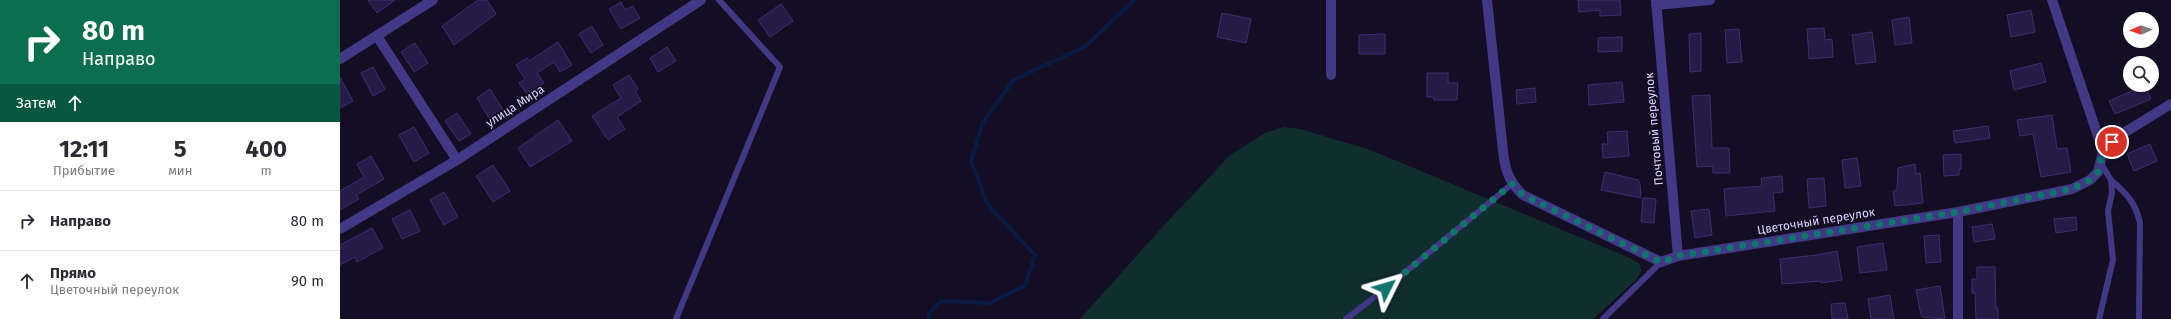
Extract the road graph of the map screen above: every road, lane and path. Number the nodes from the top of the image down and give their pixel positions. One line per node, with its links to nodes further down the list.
1 (433, 0): 9 (street)
2 (701, 0): 14 (street, улица Мира)
3 (719, 0): 22 (lane)
4 (1332, 0): 11 (street)
5 (1487, 0): 17 (street)
6 (1710, 0): 8 (street)
7 (2052, 0): 13 (street)
8 (1656, 2): 20 (street, Почтовый переулок)
9 (377, 36): 10 (street); 14 (street)
10 (340, 59)
11 (1331, 75)
12 (2171, 104): 13 (street)
13 (2103, 151): 15 (street, Цветочный переулок)
14 (457, 160): 19 (street, улица Мира)
15 (2100, 162): 16 (lane); 18 (street, Цветочный переулок)
16 (2111, 180): 26 (lane); 27 (lane)
17 (1512, 184): 21 (street); 23 (lane)
18 (1958, 212): 20 (street, Цветочный переулок); 25 (street)
19 (340, 229)
20 (1678, 256): 21 (street, Цветочный переулок)
21 (1661, 262): 24 (lane)
22 (676, 319)
23 (1346, 319)
24 (1603, 319)
25 (1958, 319)
26 (2099, 319)
27 (2139, 319)

